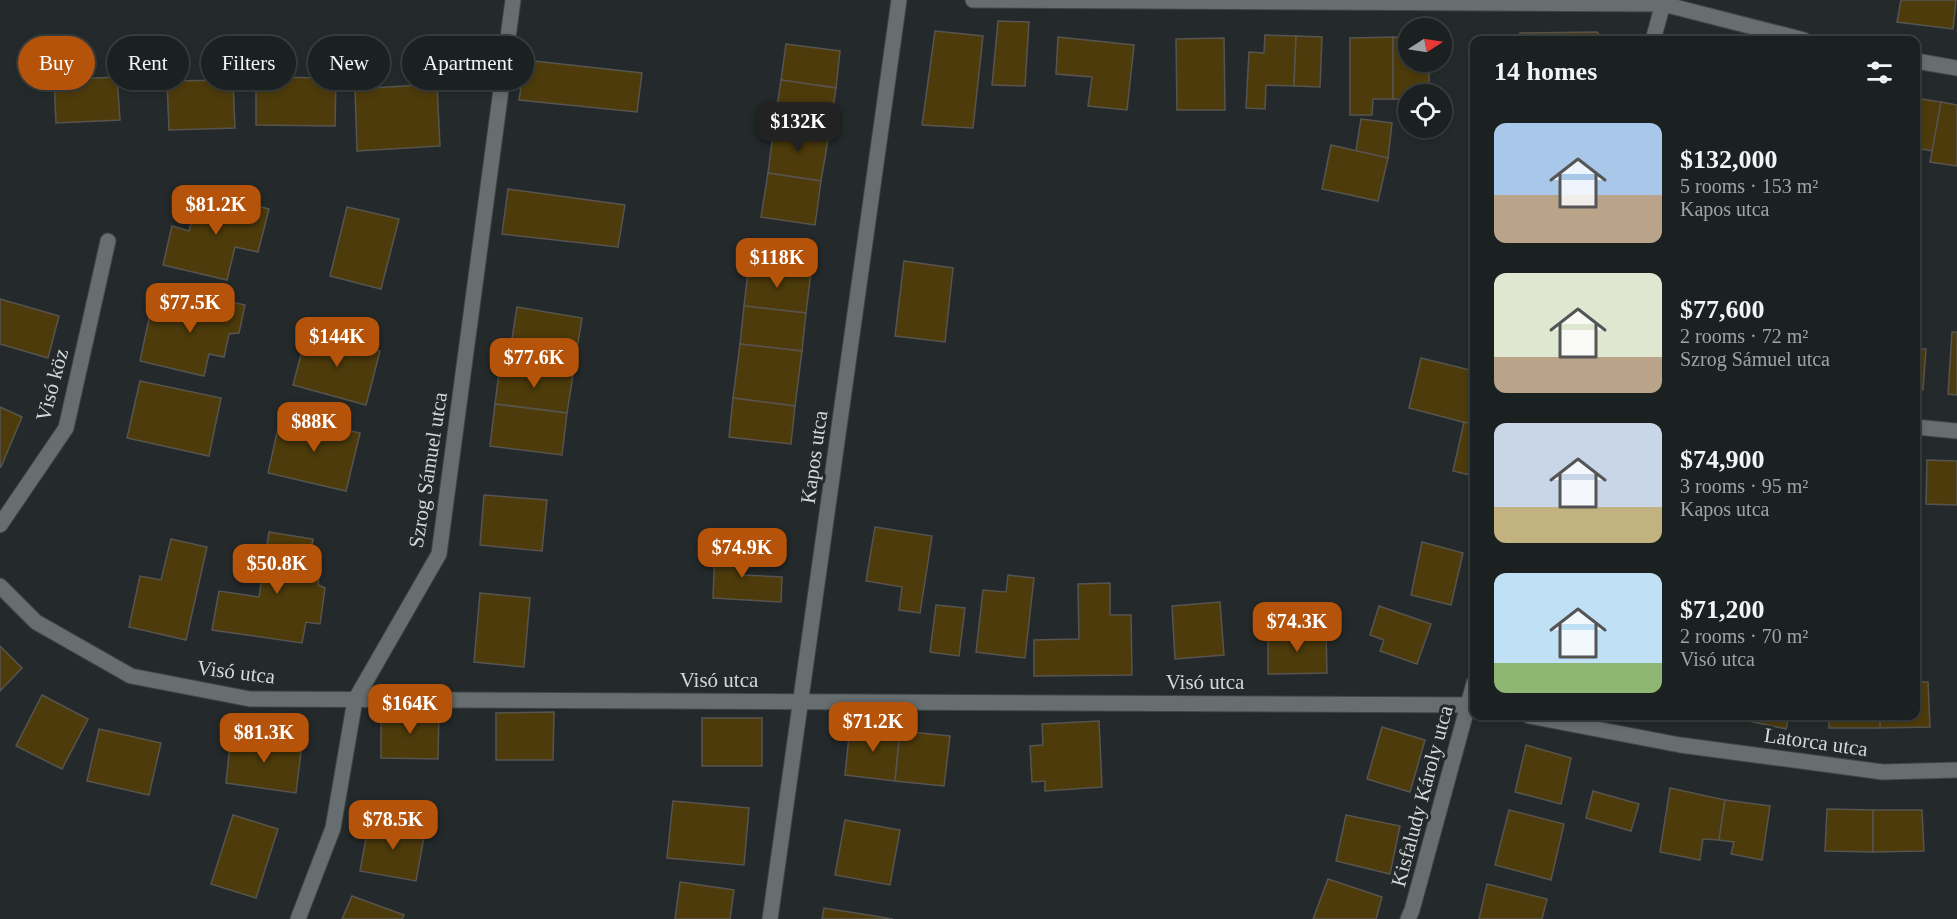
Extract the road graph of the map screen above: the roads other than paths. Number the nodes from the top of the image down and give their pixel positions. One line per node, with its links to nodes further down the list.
1 (513, 0): 14 (street, Szrog Sámuel utca)
2 (900, 0): 15 (street, Kapos utca)
3 (973, 0): 4 (street)
4 (1663, 2): 5 (street); 6 (street)
5 (1654, 36)
6 (1789, 36)
7 (1920, 62): 8 (street)
8 (1957, 68)
9 (108, 241): 12 (street, Visó köz)
10 (1920, 427): 11 (street)
11 (1957, 431)
12 (0, 525)
13 (0, 586): 14 (street, Visó utca)
14 (355, 700): 15 (street, Visó utca); 20 (street, Szrog Sámuel utca)
15 (800, 701): 16 (street, Visó utca); 21 (street, Kapos utca)
16 (1470, 704)
17 (1470, 711): 22 (street, Kisfaludy Károly utca)
18 (1550, 720): 19 (street, Latorca utca)
19 (1957, 770)
20 (298, 919)
21 (770, 919)
22 (1408, 919)

